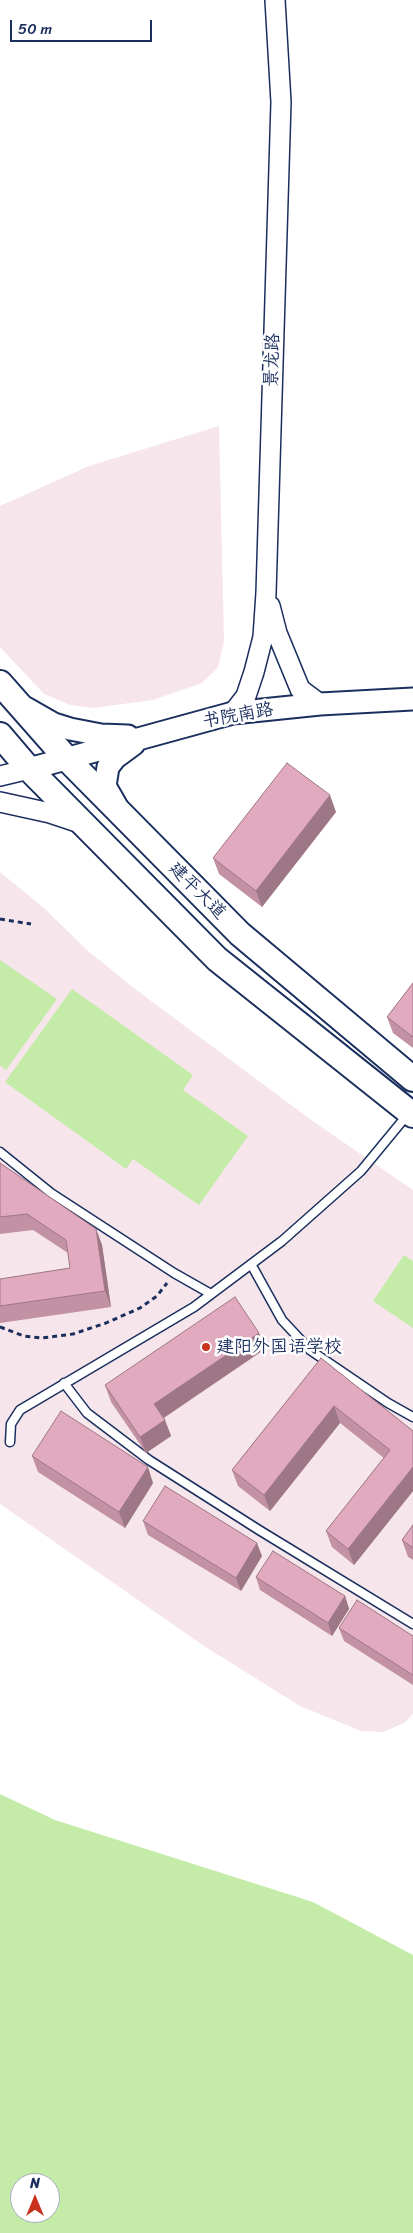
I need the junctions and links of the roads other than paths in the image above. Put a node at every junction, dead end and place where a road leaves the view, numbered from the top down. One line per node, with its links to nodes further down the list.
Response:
1 (275, 0): 3 (street, 景龙路)
2 (287, 0): 3 (street)
3 (281, 102): 4 (street, 景龙路)
4 (266, 593): 8 (street); 9 (street, 景龙路)
5 (0, 682): 7 (main road, 建平大道)
6 (413, 699): 8 (main road, 书院南路)
7 (19, 704): 11 (main road); 12 (main road, 建平大道)
8 (320, 704): 9 (main road, 书院南路)
9 (233, 713): 11 (main road, 书院南路)
10 (0, 735): 13 (main road, 建平大道)
11 (148, 737): 12 (main road, 书院南路); 16 (main road)
12 (67, 759): 13 (main road, 书院南路); 16 (main road, 建平大道)
13 (29, 769): 14 (street); 17 (main road, 建平大道)
14 (0, 776)
15 (0, 802): 17 (street)
16 (123, 816): 18 (main road, 建平大道)
17 (84, 824): 19 (main road, 建平大道)
18 (413, 1079)
19 (411, 1113): 21 (lane)
20 (0, 1152): 22 (lane)
21 (251, 1264): 22 (lane); 24 (lane)
22 (211, 1294): 23 (lane)
23 (64, 1383): 25 (lane); 26 (lane)
24 (413, 1417)
25 (10, 1442)
26 (413, 1624)

